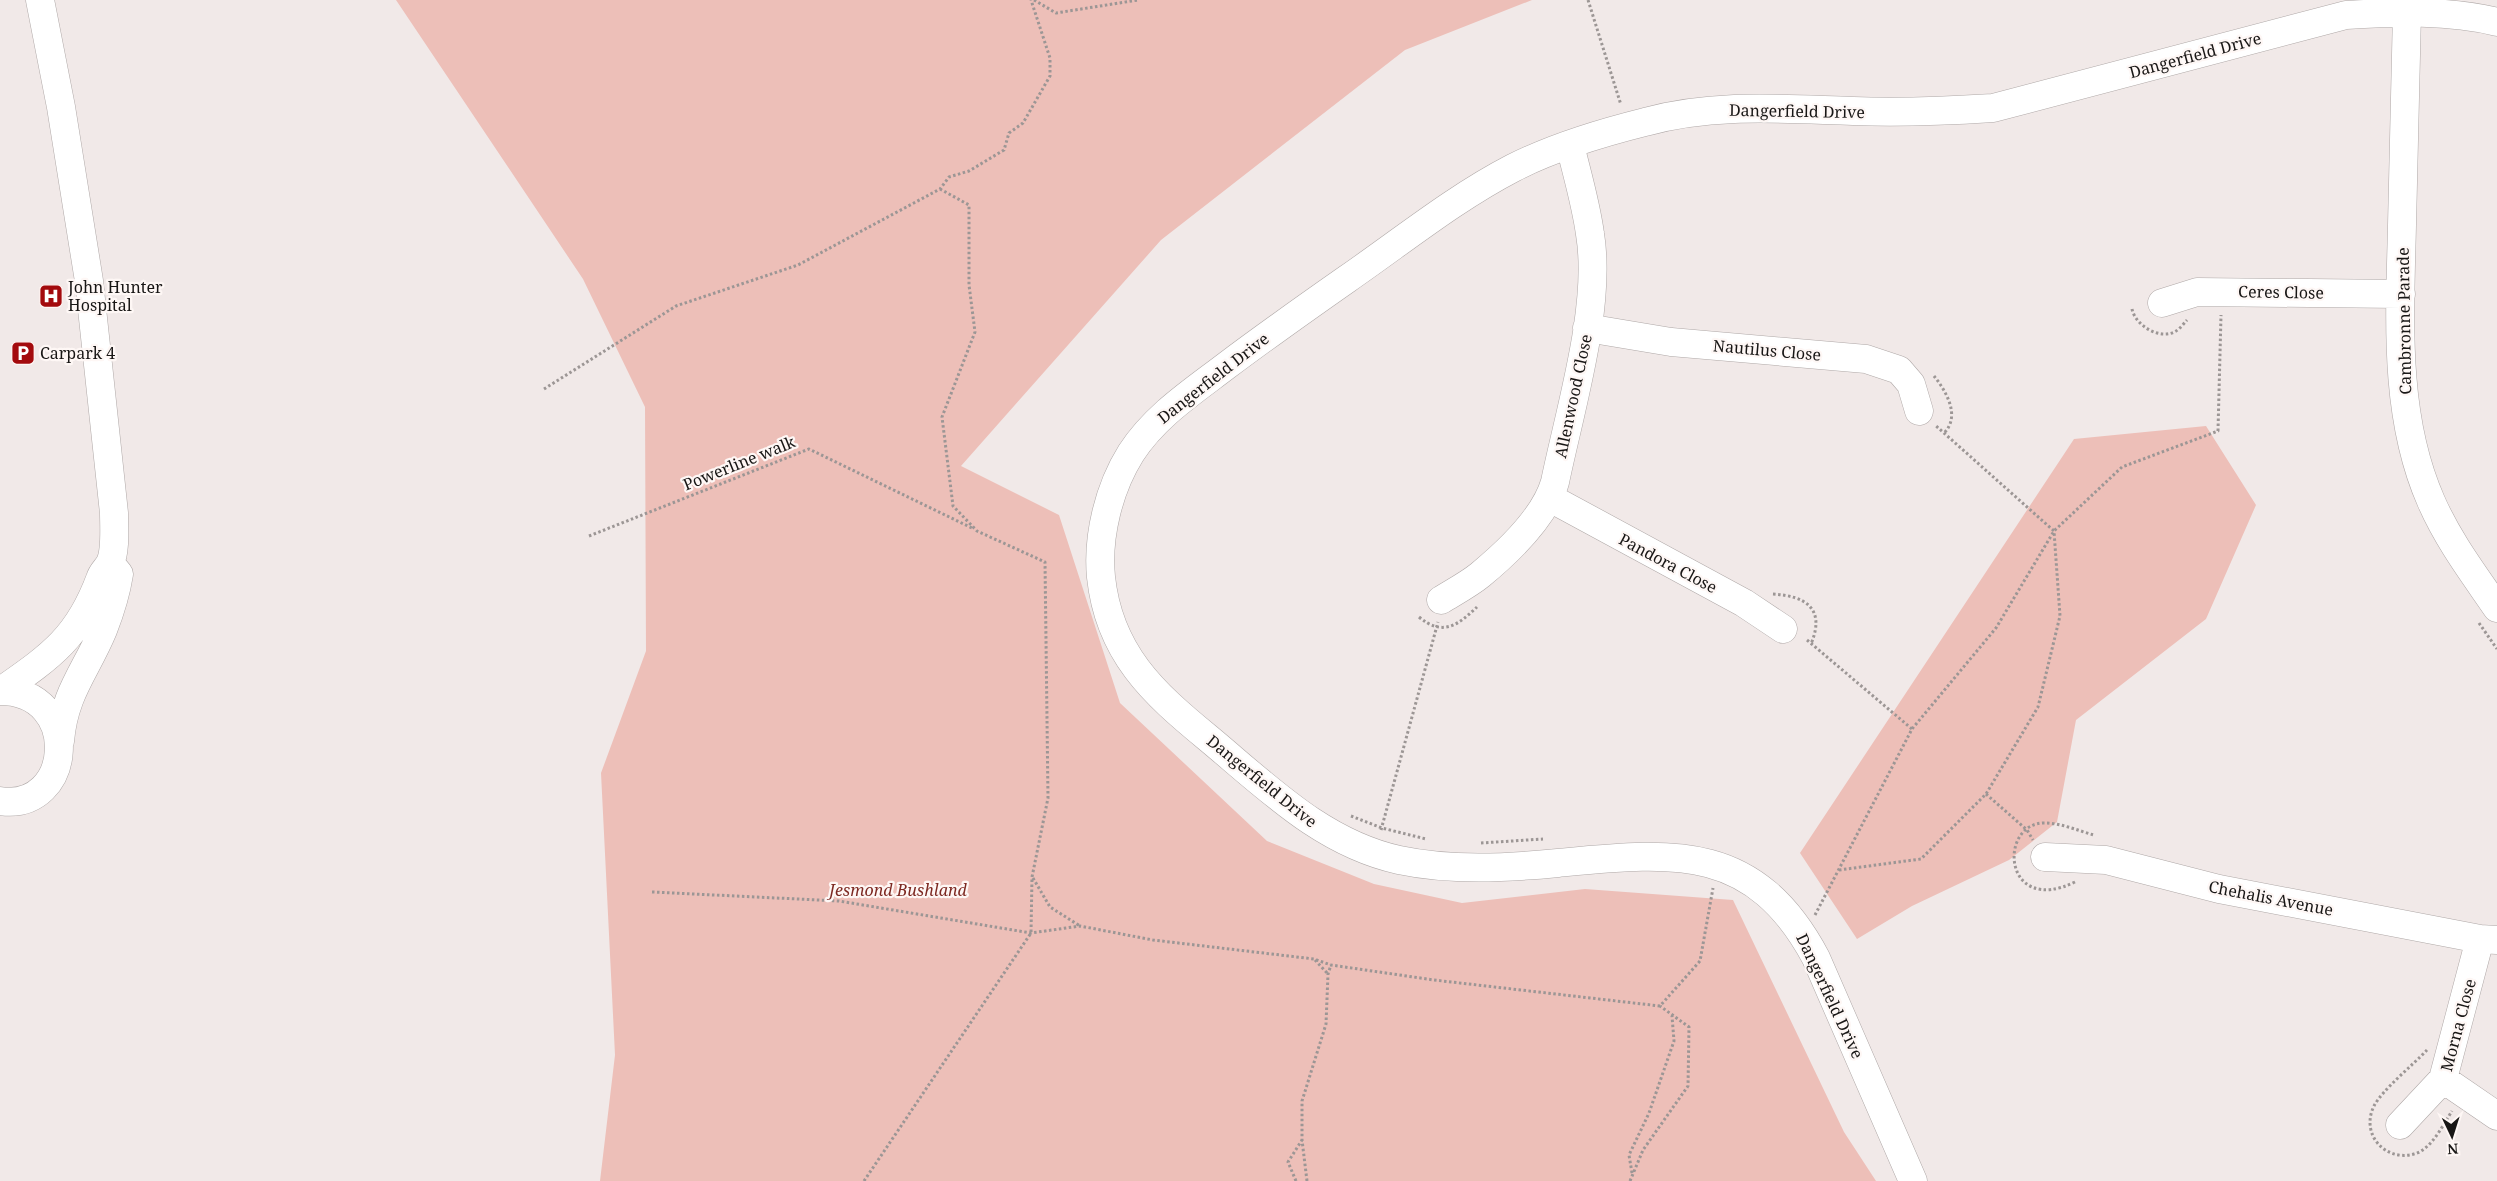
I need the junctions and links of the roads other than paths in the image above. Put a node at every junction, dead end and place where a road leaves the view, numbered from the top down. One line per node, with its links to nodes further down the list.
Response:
1 (40, 0): 10 (street)
2 (2407, 12): 3 (street, Dangerfield Drive); 4 (street, Dangerfield Drive); 5 (street, Cambronne Parade)
3 (2497, 22)
4 (1570, 145): 7 (street, Allenwood Close); 22 (street, Dangerfield Drive)
5 (2401, 294): 6 (street, Ceres Close); 12 (street, Cambronne Parade)
6 (2162, 303)
7 (1587, 328): 8 (street, Nautilus Close); 9 (street, Allenwood Close)
8 (1919, 411)
9 (1550, 498): 11 (street, Allenwood Close); 13 (street, Pandora Close)
10 (110, 563): 14 (street); 15 (street)
11 (1441, 600)
12 (2497, 608)
13 (1795, 635)
14 (1, 691): 15 (street)
15 (60, 741): 16 (street)
16 (0, 801)
17 (2045, 857): 18 (street, Chehalis Avenue)
18 (2489, 940): 19 (street, Morna Close)
19 (2443, 1078): 20 (street); 21 (street, Morna Close)
20 (2497, 1116)
21 (2400, 1125)
22 (1913, 1181)

